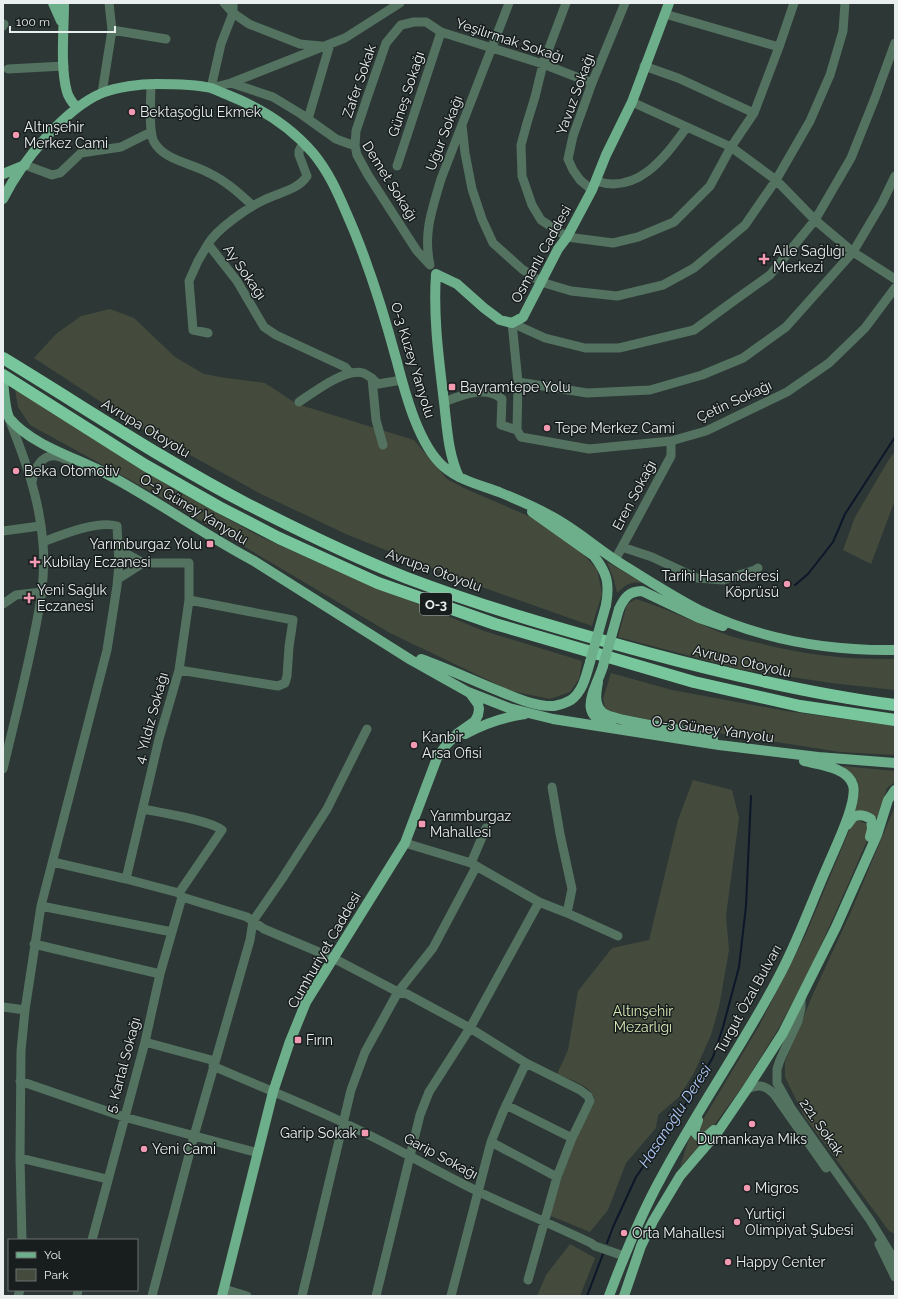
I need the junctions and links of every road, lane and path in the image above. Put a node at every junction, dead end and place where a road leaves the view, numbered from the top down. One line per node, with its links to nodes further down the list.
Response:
1 (53, 3): 15 (main road)
2 (64, 3): 15 (main road)
3 (109, 3): 16 (street)
4 (224, 3): 13 (street)
5 (234, 3): 13 (street)
6 (400, 3): 20 (street)
7 (509, 3): 21 (street, Uğur Sokağı)
8 (566, 3): 23 (street)
9 (625, 3): 28 (street, Yavuz Sokağı)
10 (669, 3): 14 (main road, Osmanlı Caddesi)
11 (794, 3): 22 (street)
12 (845, 3): 46 (street)
13 (233, 13): 20 (street); 30 (street)
14 (665, 14): 22 (street); 25 (main road, Osmanlı Caddesi)
15 (62, 26): 24 (main road)
16 (112, 30): 18 (street); 31 (street)
17 (441, 32): 21 (street, Yeşilırmak Sokağı); 40 (street, Zafer Sokak); 43 (street, Güneş Sokağı)
18 (166, 39)
19 (895, 43): 50 (street)
20 (327, 45): 27 (street); 35 (street)
21 (492, 47): 23 (street, Yeşilırmak Sokağı); 36 (street, Uğur Sokağı)
22 (779, 47): 34 (street)
23 (543, 64): 28 (street, Yeşilırmak Sokağı); 51 (street)
24 (64, 66): 26 (street); 33 (main road)
25 (644, 66): 32 (main road, Osmanlı Caddesi); 34 (street)
26 (8, 69)
27 (230, 83): 30 (street); 35 (street, Demet Sokağı)
28 (592, 83): 47 (street, Yavuz Sokağı)
29 (151, 84): 30 (main road, O-3 Kuzey Yanyolu); 31 (main road, O-3 Kuzey Yanyolu); 38 (street)
30 (211, 88): 39 (main road, O-3 Kuzey Yanyolu)
31 (102, 93): 33 (main road, O-3 Kuzey Yanyolu)
32 (632, 102): 37 (street); 47 (main road, Osmanlı Caddesi)
33 (77, 108): 42 (main road, O-3 Kuzey Yanyolu)
34 (754, 113): 41 (street)
35 (308, 119): 40 (street, Demet Sokağı)
36 (462, 125): 54 (street, Uğur Sokağı); 57 (street)
37 (687, 127): 41 (street); 47 (street)
38 (151, 132): 42 (street); 49 (street)
39 (303, 143): 49 (street, Ay Sokağı); 66 (main road, O-3 Kuzey Yanyolu)
40 (355, 146): 54 (street, Demet Sokağı)
41 (731, 147): 46 (street); 51 (street)
42 (25, 165): 44 (main road); 48 (main road, O-3 Kuzey Yanyolu)
43 (397, 166)
44 (3, 174)
45 (895, 176): 53 (street)
46 (776, 180): 50 (street); 57 (street)
47 (594, 185): 51 (main road, Osmanlı Caddesi)
48 (3, 199)
49 (253, 206): 52 (street, Ay Sokağı)
50 (816, 220): 53 (street); 59 (street)
51 (566, 237): 57 (main road, Osmanlı Caddesi)
52 (208, 244): 60 (street); 62 (street, Ay Sokağı)
53 (853, 252): 56 (street); 67 (street)
54 (430, 265): 55 (street, Uğur Sokağı)
55 (436, 274): 59 (main road, Osmanlı Caddesi); 69 (main road)
56 (895, 279)
57 (541, 282): 59 (main road, Osmanlı Caddesi)
58 (895, 288): 73 (street, Çetin Sokağı)
59 (512, 323): 67 (street)
60 (208, 333)
61 (3, 358): 98 (highway, Avrupa Otoyolu / O-3)
62 (350, 373): 64 (street); 68 (street)
63 (3, 375): 100 (highway, O-3)
64 (372, 378): 66 (street); 74 (street)
65 (3, 380): 70 (main road)
66 (402, 380): 75 (main road, O-3 Kuzey Yanyolu)
67 (518, 382): 71 (street)
68 (299, 402)
69 (444, 402): 71 (street, Çetin Sokağı); 72 (main road)
70 (9, 417): 76 (main road, O-3 Güney Yanyolu); 78 (street)
71 (519, 434): 73 (street, Çetin Sokağı)
72 (448, 438): 75 (main road); 77 (main road)
73 (671, 441): 83 (street, Eren Sokağı)
74 (383, 445)
75 (437, 459): 77 (main road, O-3 Kuzey Yanyolu)
76 (105, 474): 78 (street); 93 (main road, O-3 Güney Yanyolu)
77 (459, 477): 79 (main road, O-3 Kuzey Yanyolu)
78 (32, 482): 80 (street)
79 (472, 483): 85 (main road, O-3 Kuzey Yanyolu); 93 (main road, bridge)
80 (40, 526): 81 (street); 82 (street)
81 (3, 532)
82 (43, 542): 84 (street); 89 (street)
83 (622, 547): 85 (street, Eren Sokağı); 87 (street)
84 (118, 549): 86 (street); 88 (street)
85 (615, 560): 92 (main road, O-3 Kuzey Yanyolu)
86 (143, 563): 88 (street); 90 (street, 4. Yıldız Sokağı)
87 (758, 568)
88 (118, 579): 114 (street)
89 (42, 592): 91 (street); 102 (street)
90 (189, 600): 95 (street, 4. Yıldız Sokağı); 95 (street)
91 (3, 604)
92 (770, 637): 94 (main road, O-3 Kuzey Yanyolu); 96 (main road, bridge)
93 (394, 650): 97 (main road)
94 (895, 650)
95 (179, 670): 110 (street, 4. Yıldız Sokağı)
96 (598, 682): 104 (main road); 105 (main road)
97 (468, 692): 99 (main road); 103 (main road, Cumhuriyet Caddesi)
98 (895, 705)
99 (528, 714): 103 (main road, Cumhuriyet Caddesi); 104 (main road, O-3 Güney Yanyolu)
100 (895, 720)
101 (367, 729): 122 (street)
102 (6, 745): 107 (street)
103 (446, 745): 112 (main road, Cumhuriyet Caddesi)
104 (718, 746): 105 (main road, O-3 Güney Yanyolu)
105 (752, 749): 106 (main road, O-3 Güney Yanyolu); 113 (main road, Turgut Özal Bulvarı)
106 (895, 762)
107 (3, 769)
108 (552, 787): 121 (street)
109 (895, 790): 117 (main road)
110 (143, 809): 116 (street, 4. Yıldız Sokağı); 118 (street, 5. Kartal Sokağı)
111 (486, 828): 115 (street)
112 (405, 843): 115 (street); 126 (main road, Cumhuriyet Caddesi)
113 (838, 843): 117 (main road); 136 (main road, Turgut Özal Bulvarı)
114 (54, 862): 116 (street); 120 (street)
115 (474, 865): 119 (street); 128 (street)
116 (126, 879): 118 (street)
117 (855, 882): 129 (main road)
118 (180, 895): 122 (street); 123 (street, 5. Kartal Sokağı)
119 (539, 902): 121 (street); 132 (street)
120 (41, 906): 123 (street); 125 (street)
121 (567, 913): 124 (street)
122 (253, 921): 126 (street); 135 (street)
123 (172, 932): 127 (street, 5. Kartal Sokağı)
124 (618, 936)
125 (34, 944): 127 (street); 131 (street)
126 (333, 958): 128 (street); 139 (main road, Cumhuriyet Caddesi)
127 (160, 974): 133 (street, 5. Kartal Sokağı)
128 (398, 992): 132 (street); 142 (street)
129 (801, 997): 138 (main road); 156 (street, 221. Sokak)
130 (3, 1007): 131 (street)
131 (25, 1010): 137 (street)
132 (470, 1028): 134 (street); 147 (street)
133 (145, 1042): 135 (street, Garip Sokağı); 141 (street, 5. Kartal Sokağı)
134 (526, 1063): 140 (street); 144 (street)
135 (214, 1064): 139 (street, Garip Sokağı); 143 (street)
136 (724, 1073): 138 (main road); 155 (main road, Turgut Özal Bulvarı)
137 (20, 1081): 141 (street); 148 (street)
138 (747, 1089): 157 (main road); 158 (street, 221. Sokak)
139 (273, 1092): 142 (street, Garip Sokağı); 146 (main road, Cumhuriyet Caddesi)
140 (506, 1105): 144 (street); 145 (street)
141 (124, 1117): 143 (street); 150 (street, 5. Kartal Sokağı)
142 (342, 1122): 147 (street, Garip Sokağı); 163 (street)
143 (194, 1136): 146 (street); 161 (street)
144 (572, 1138): 149 (street)
145 (491, 1142): 149 (street); 151 (street)
146 (258, 1153): 160 (main road, Cumhuriyet Caddesi)
147 (410, 1155): 151 (street, Garip Sokağı); 164 (street)
148 (20, 1158): 150 (street); 153 (street)
149 (557, 1177): 152 (street)
150 (107, 1179): 154 (street, 5. Kartal Sokağı)
151 (477, 1191): 152 (street, Garip Sokağı); 165 (street)
152 (545, 1221): 155 (street, Garip Sokağı); 159 (street)
153 (22, 1239)
154 (92, 1239)
155 (624, 1256): 157 (main road); 166 (main road, Turgut Özal Bulvarı)
156 (895, 1260)
157 (634, 1263): 167 (main road)
158 (895, 1277)
159 (528, 1280)
160 (223, 1293): 162 (street)
161 (152, 1296)
162 (247, 1296)
163 (302, 1296)
164 (376, 1296)
165 (451, 1296)
166 (609, 1296)
167 (624, 1296)

